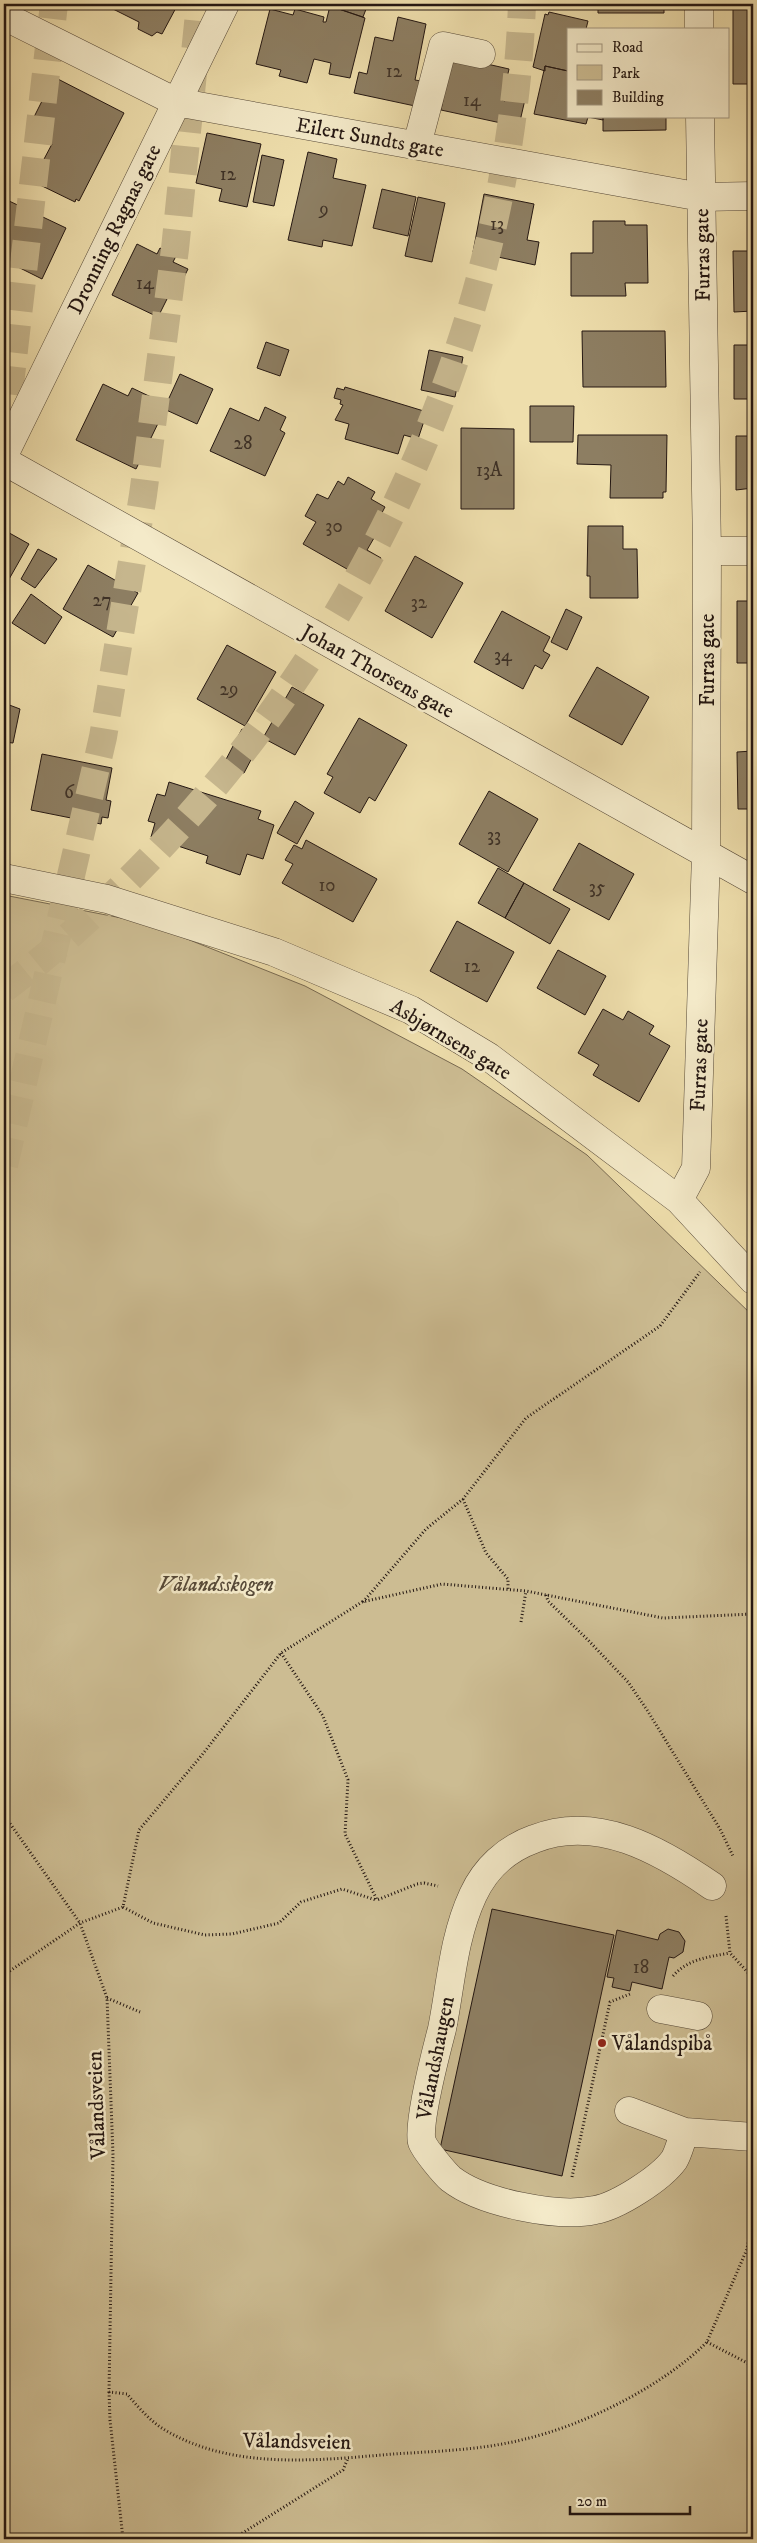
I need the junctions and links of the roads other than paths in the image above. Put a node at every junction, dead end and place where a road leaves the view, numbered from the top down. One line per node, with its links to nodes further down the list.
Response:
1 (225, 4): 6 (street, Dronning Ragnas gate)
2 (699, 4): 4 (street)
3 (4, 16): 6 (street, Eilert Sundts gate)
4 (699, 28)
5 (481, 54): 8 (street)
6 (176, 102): 8 (street, Eilert Sundts gate); 11 (street, Dronning Ragnas gate)
7 (700, 118): 10 (street, Furras gate)
8 (417, 145): 10 (street, Eilert Sundts gate)
9 (753, 196): 10 (street, Eilert Sundts gate)
10 (701, 197): 14 (street, Furras gate)
11 (4, 455)
12 (4, 461): 15 (street, Johan Thorsens gate)
13 (753, 550): 14 (street)
14 (707, 551): 15 (street, Furras gate)
15 (706, 854): 17 (street, Johan Thorsens gate); 18 (street, Furras gate)
16 (4, 878): 18 (street, Asbjørnsens gate)
17 (753, 880)
18 (679, 1200): 19 (street, Asbjørnsens gate)
19 (753, 1280)
20 (712, 1886): 24 (street, Vålandshaugen)
21 (661, 2009): 22 (street)
22 (698, 2016)
23 (629, 2111): 24 (street)
24 (685, 2132): 25 (street)
25 (753, 2137)

